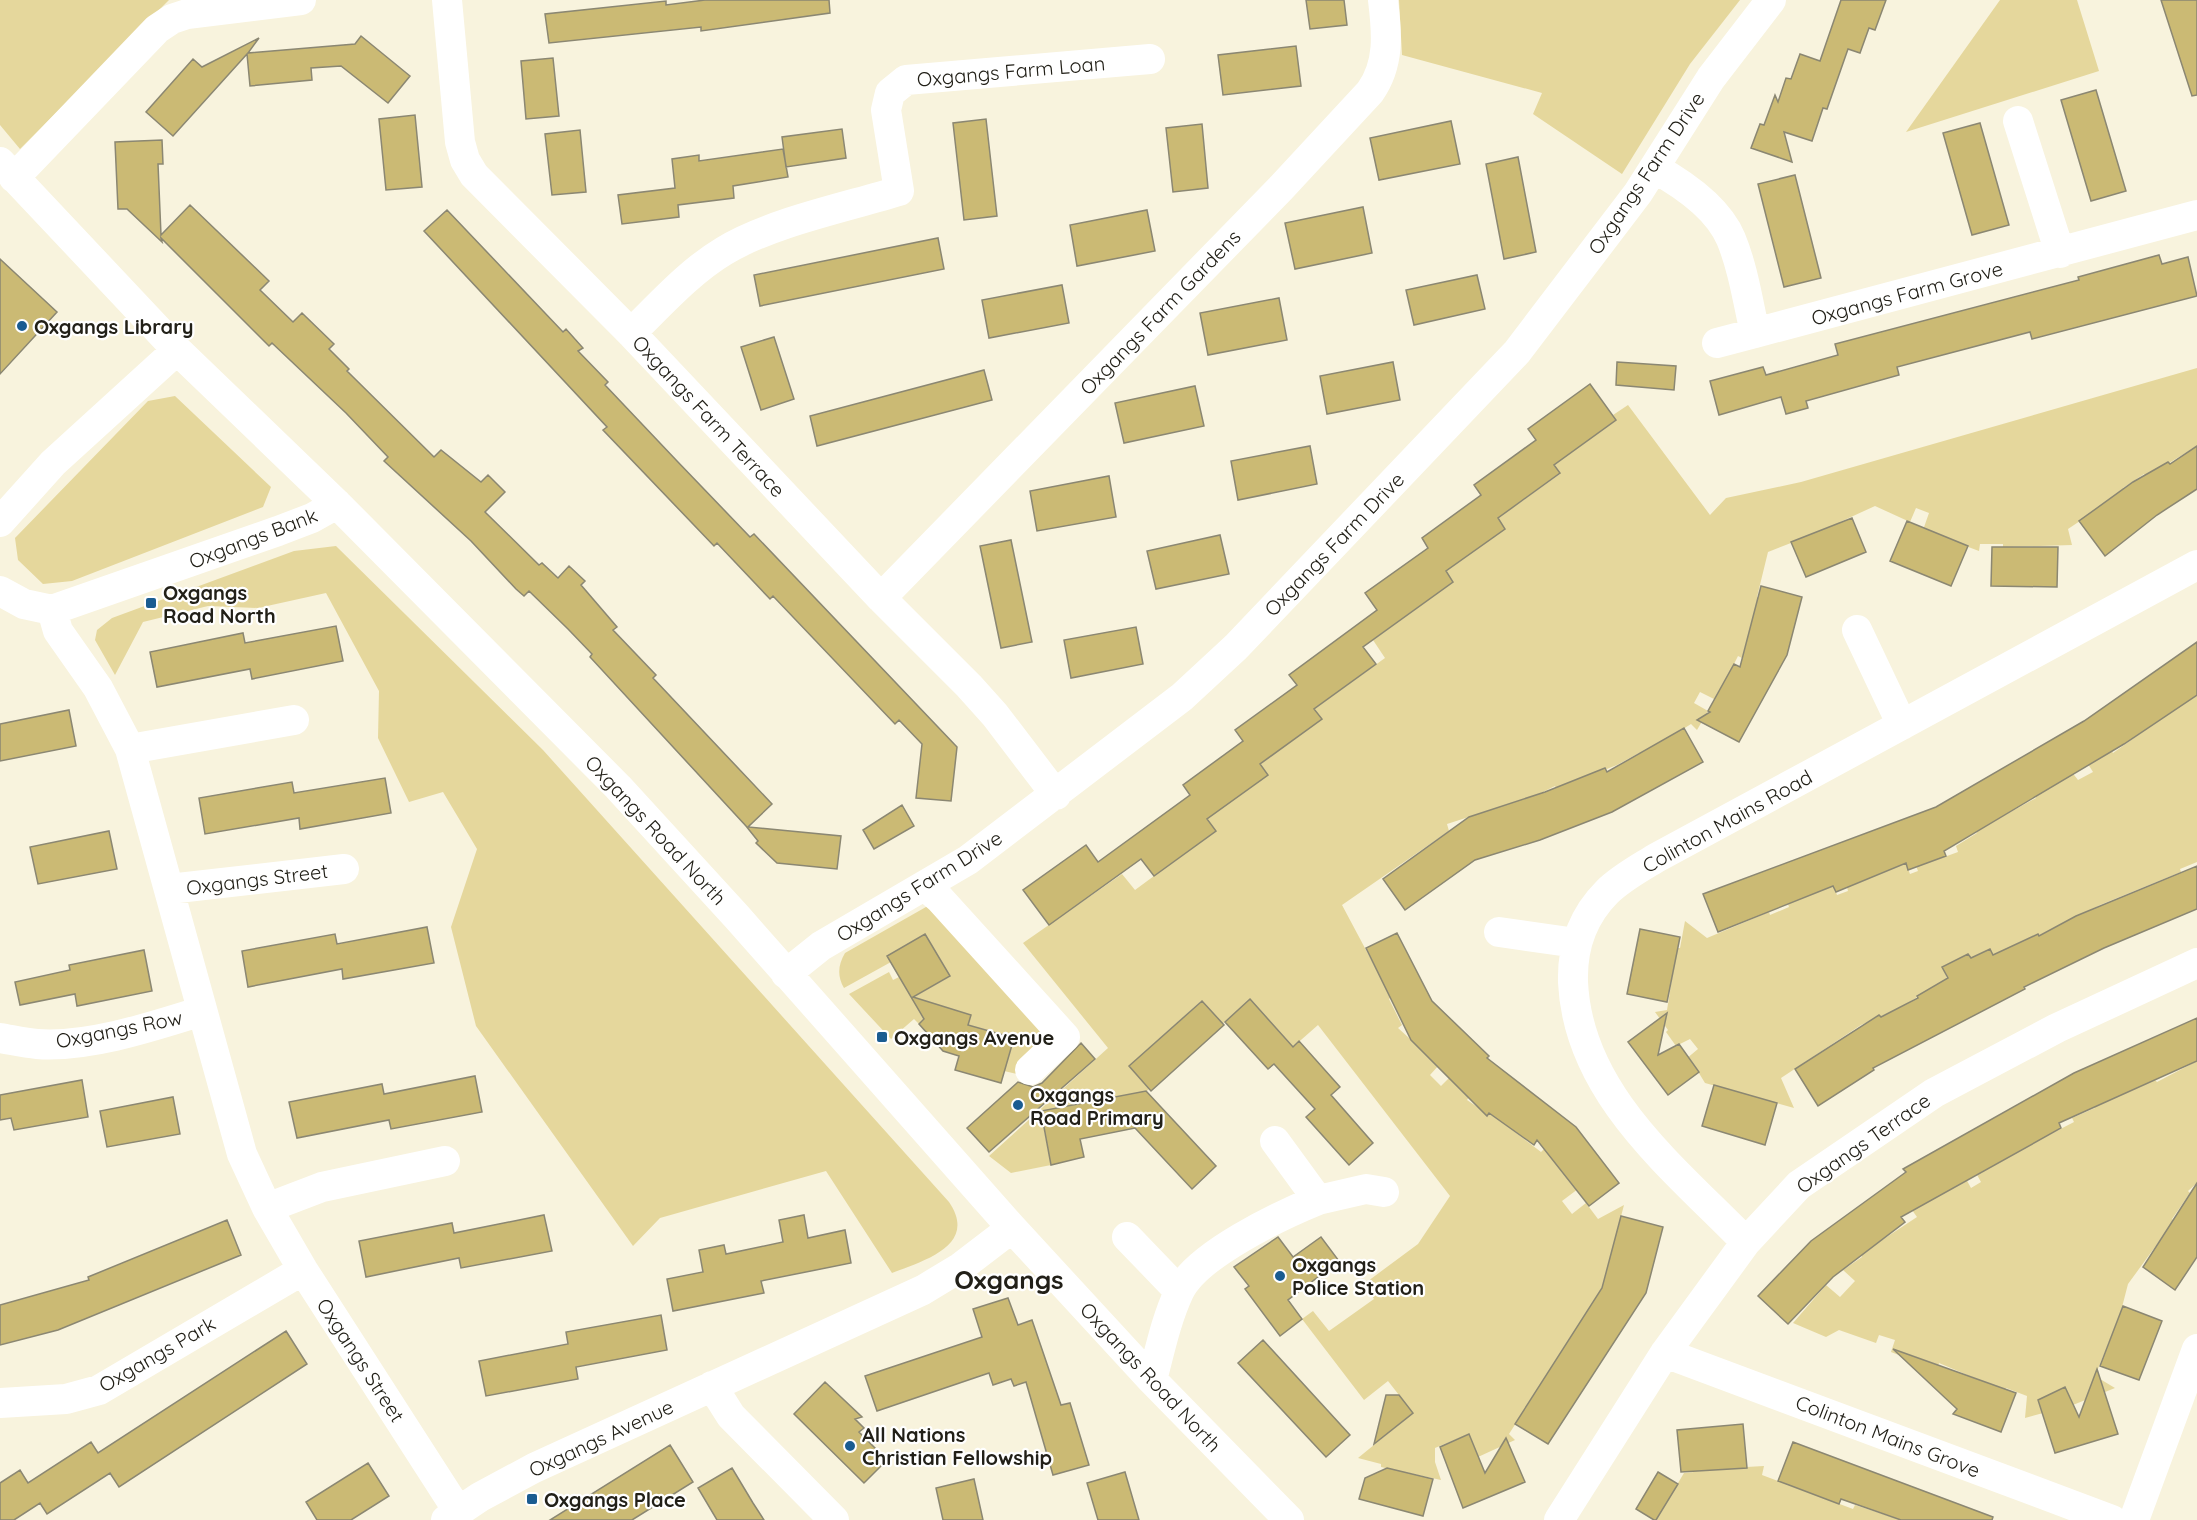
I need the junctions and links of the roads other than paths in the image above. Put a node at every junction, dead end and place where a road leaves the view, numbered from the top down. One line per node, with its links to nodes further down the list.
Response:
1 (301, 0): 8 (street)
2 (447, 0): 11 (street, Oxgangs Farm Terrace)
3 (1383, 0): 19 (street, Oxgangs Farm Gardens)
4 (1771, 0): 7 (street, Oxgangs Farm Drive)
5 (1150, 59): 11 (street, Oxgangs Farm Loan)
6 (2018, 120): 10 (street)
7 (1654, 168): 12 (street); 25 (street, Oxgangs Farm Drive)
8 (7, 170): 14 (street, Oxgangs Road North)
9 (2197, 215): 10 (street, Oxgangs Farm Grove)
10 (2060, 253): 12 (street, Oxgangs Farm Grove)
11 (631, 333): 19 (street, Oxgangs Farm Terrace)
12 (1755, 333): 13 (street, Oxgangs Farm Grove)
13 (1717, 343)
14 (177, 351): 15 (street, Oxgangs Road North); 16 (street)
15 (337, 504): 20 (street, Oxgangs Bank); 32 (street, Oxgangs Road North)
16 (0, 522)
17 (2197, 565): 23 (street, Colinton Mains Road)
18 (0, 591): 20 (street)
19 (881, 598): 25 (street, Oxgangs Farm Terrace)
20 (52, 610): 24 (street, Oxgangs Street)
21 (1857, 630): 23 (street)
22 (294, 720): 24 (street)
23 (1902, 725): 30 (street, Colinton Mains Road)
24 (130, 749): 28 (street, Oxgangs Street)
25 (1056, 795): 27 (street, Oxgangs Farm Drive)
26 (344, 869): 28 (street, Oxgangs Street)
27 (925, 886): 32 (street, Oxgangs Farm Drive); 35 (street)
28 (169, 889): 33 (street, Oxgangs Street)
29 (1499, 932): 30 (street)
30 (1576, 943): 43 (street, Colinton Mains Road)
31 (2197, 963): 43 (street, Oxgangs Terrace)
32 (786, 974): 41 (street, Oxgangs Road North)
33 (202, 1011): 34 (street, Oxgangs Row); 40 (street, Oxgangs Street)
34 (0, 1038)
35 (1030, 1070)
36 (1275, 1141): 39 (street)
37 (445, 1161): 40 (street)
38 (1384, 1192): 39 (street)
39 (1318, 1200): 45 (street)
40 (267, 1208): 44 (street, Oxgangs Street)
41 (1012, 1228): 48 (street, Oxgangs Road North); 49 (street, Oxgangs Avenue)
42 (1126, 1237): 45 (street)
43 (1746, 1242): 47 (street, Oxgangs Terrace)
44 (303, 1270): 50 (street, Oxgangs Park); 51 (street, Oxgangs Street)
45 (1179, 1291): 48 (street)
46 (2197, 1349): 56 (street)
47 (1665, 1353): 54 (street, Oxgangs Terrace); 55 (street, Colinton Mains Grove)
48 (1152, 1380): 53 (street, Oxgangs Road North)
49 (712, 1386): 51 (street, Oxgangs Avenue); 52 (street)
50 (0, 1403)
51 (452, 1515)
52 (834, 1520)
53 (1289, 1520)
54 (1559, 1520)
55 (2112, 1520)
56 (2134, 1520)

